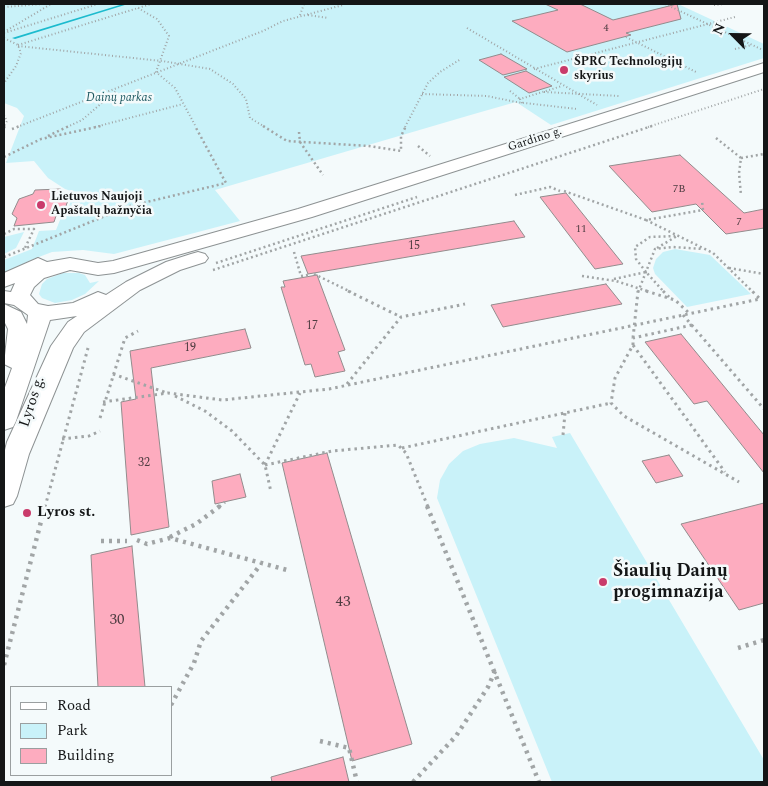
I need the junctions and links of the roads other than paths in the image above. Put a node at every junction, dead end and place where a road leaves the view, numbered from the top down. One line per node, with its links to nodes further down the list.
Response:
1 (764, 59): 2 (main road, Gardino g.)
2 (305, 213): 3 (main road, Gardino g.); 4 (main road, Gardino g.)
3 (268, 229): 6 (main road, Gardino g.); 12 (main road)
4 (108, 262): 5 (main road, Gardino g.); 6 (main road); 7 (main road, Gardino g.)
5 (4, 281)
6 (111, 287): 8 (main road, Gardino g.)
7 (17, 305): 8 (main road, Gardino g.); 9 (main road, Gardino g.); 10 (main road)
8 (67, 311): 12 (main road, Lyros g.)
9 (31, 348): 11 (main road, Lyros g.)
10 (4, 392)
11 (4, 421)
12 (16, 455): 13 (main road, Lyros g.)
13 (4, 496)

